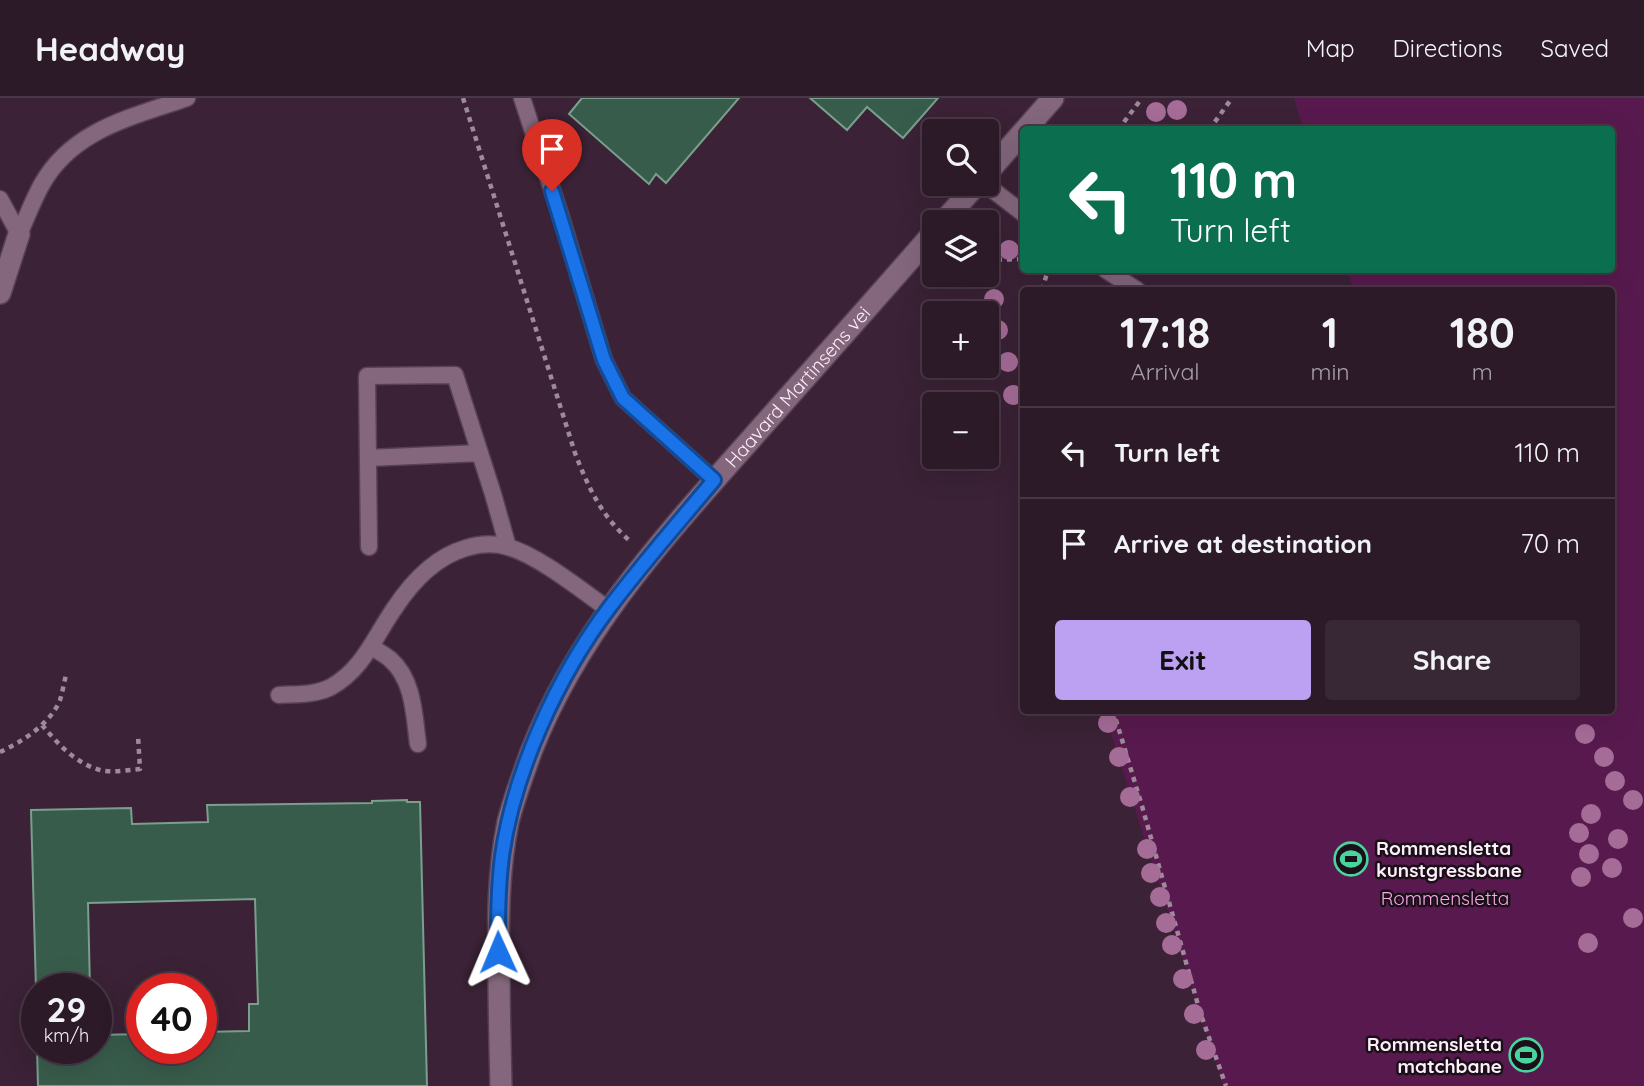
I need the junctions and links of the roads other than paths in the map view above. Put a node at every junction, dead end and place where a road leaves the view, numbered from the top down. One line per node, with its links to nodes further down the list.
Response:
1 (187, 98): 12 (lane)
2 (522, 98): 19 (lane)
3 (1053, 98): 4 (street)
4 (1028, 126)
5 (1020, 136): 6 (street)
6 (999, 159)
7 (999, 195): 11 (lane)
8 (967, 196): 10 (street)
9 (0, 199): 12 (lane)
10 (954, 210)
11 (1020, 211)
12 (19, 234): 16 (street)
13 (922, 246): 19 (street, Haavard Martinsens vei)
14 (1111, 273): 15 (lane)
15 (1132, 287)
16 (0, 293)
17 (480, 453): 18 (lane); 18 (lane); 21 (lane)
18 (368, 458): 20 (lane)
19 (714, 480): 22 (street, Haavard Martinsens vei)
20 (369, 547)
21 (508, 547): 22 (lane); 23 (lane)
22 (608, 609): 26 (street, Haavard Martinsens vei)
23 (371, 646): 24 (lane); 25 (lane)
24 (279, 695)
25 (418, 744)
26 (501, 1086)

